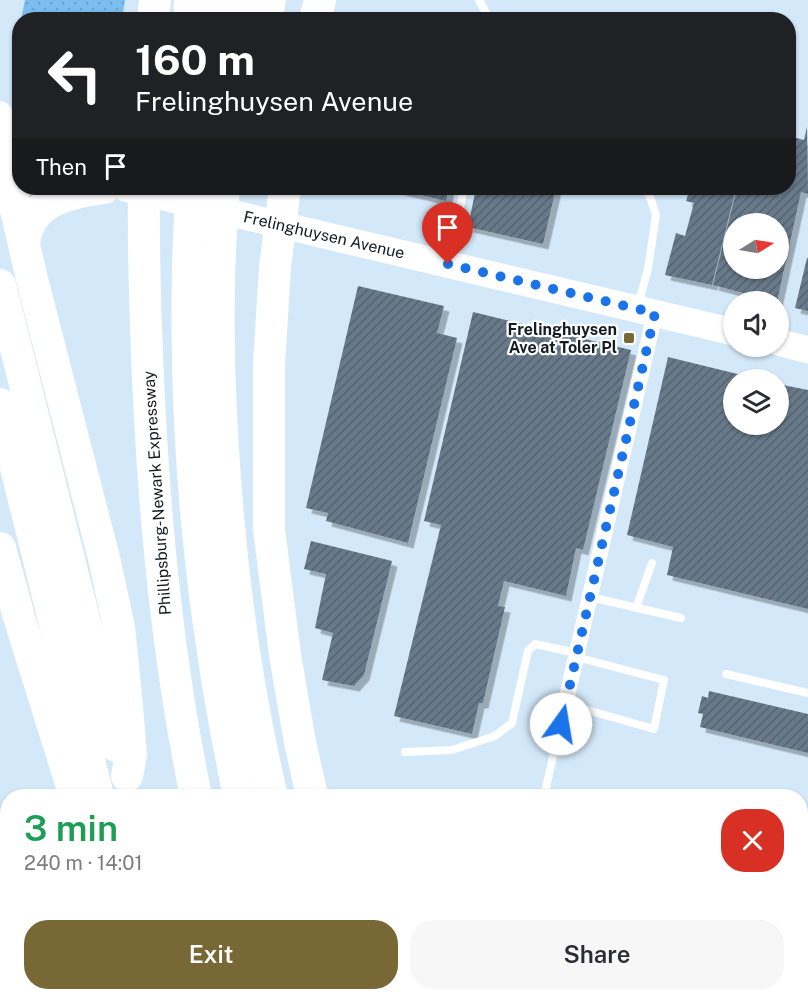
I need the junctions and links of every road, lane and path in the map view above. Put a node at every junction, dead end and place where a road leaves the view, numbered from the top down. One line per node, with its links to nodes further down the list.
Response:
1 (0, 112): 2 (street)
2 (9, 160): 3 (highway)
3 (12, 193)
4 (12, 195): 15 (highway)
5 (69, 195): 15 (highway)
6 (144, 195): 39 (highway, Phillipsburg-Newark Expressway)
7 (154, 195): 16 (main road, Frelinghuysen Avenue)
8 (191, 195): 40 (highway)
9 (224, 195): 23 (highway)
10 (239, 195): 23 (highway)
11 (262, 195): 24 (highway)
12 (284, 195): 24 (highway)
13 (463, 195): 16 (lane)
14 (649, 195): 18 (lane)
15 (24, 244): 36 (highway)
16 (448, 264): 18 (main road, Frelinghuysen Avenue)
17 (0, 285): 36 (highway)
18 (646, 311): 19 (main road, Frelinghuysen Avenue); 27 (street)
19 (723, 329)
20 (789, 345): 21 (main road)
21 (808, 350)
22 (0, 404): 38 (highway)
23 (223, 458): 41 (highway)
24 (269, 529): 42 (highway)
25 (0, 548): 37 (highway)
26 (652, 563): 28 (lane)
27 (590, 597): 28 (lane); 30 (street)
28 (636, 608): 29 (lane)
29 (681, 618)
30 (577, 655): 33 (lane); 34 (street); 35 (lane)
31 (726, 674): 32 (lane)
32 (808, 693)
33 (587, 710)
34 (556, 744): 43 (lane)
35 (405, 752)
36 (129, 786)
37 (73, 789)
38 (96, 789)
39 (195, 789)
40 (238, 789)
41 (270, 789)
42 (310, 789)
43 (546, 789)

